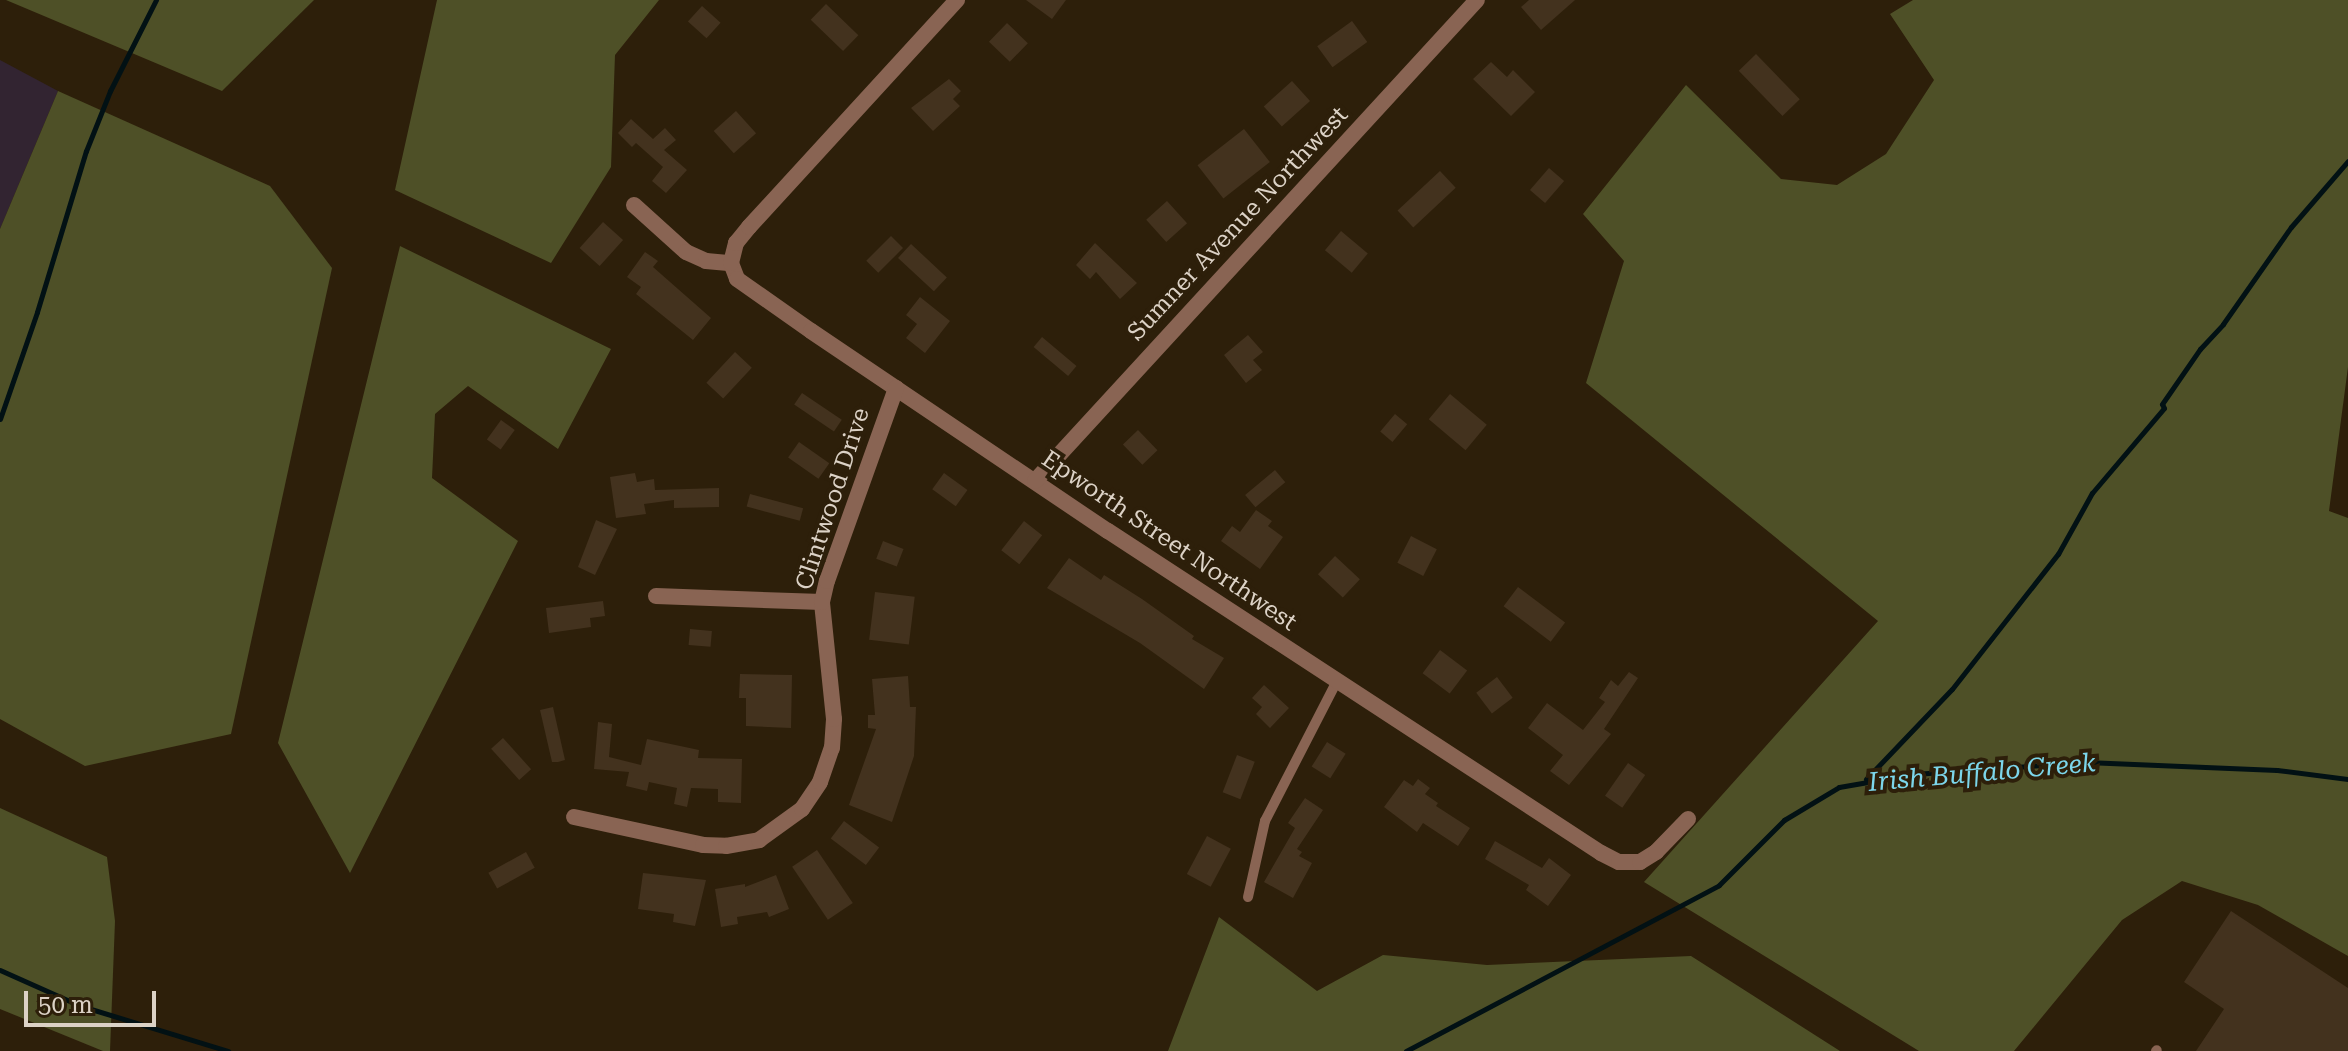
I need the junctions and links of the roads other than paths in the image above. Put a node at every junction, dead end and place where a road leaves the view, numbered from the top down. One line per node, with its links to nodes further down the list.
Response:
1 (957, 0): 4 (street)
2 (1477, 0): 6 (street, Sumner Avenue Northwest)
3 (634, 205): 4 (street)
4 (731, 263): 5 (street, Epworth Street Northwest)
5 (896, 388): 6 (street, Epworth Street Northwest); 8 (street, Clintwood Drive)
6 (1035, 481): 9 (street, Epworth Street Northwest)
7 (656, 596): 8 (street)
8 (822, 602): 10 (street, Clintwood Drive)
9 (1337, 681): 11 (street, Epworth Street Northwest); 12 (lane)
10 (574, 817)
11 (1688, 819)
12 (1248, 897)

